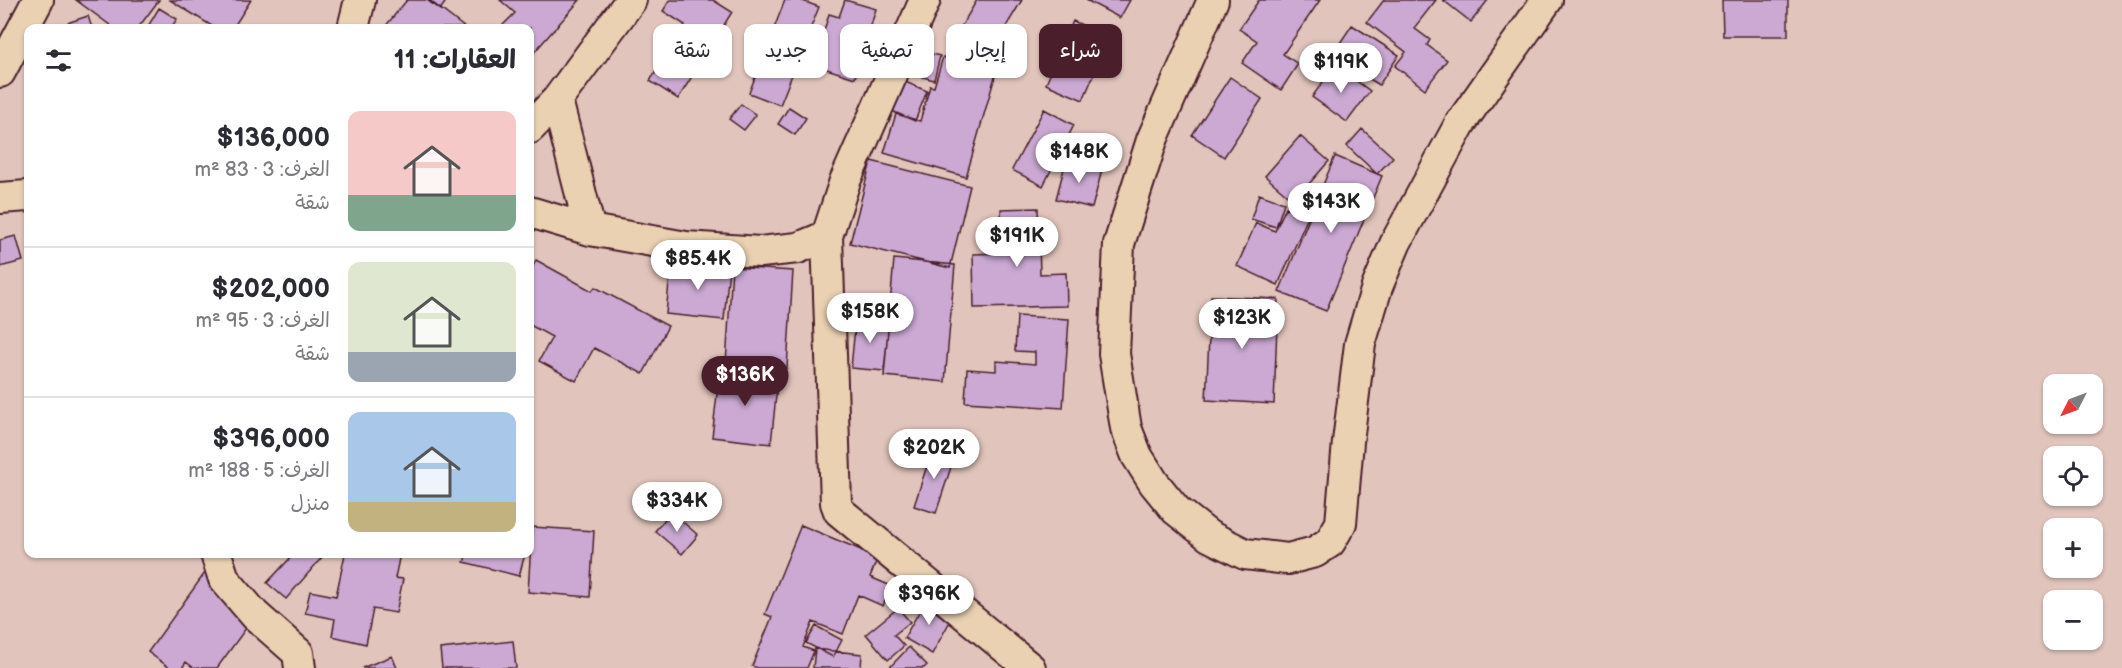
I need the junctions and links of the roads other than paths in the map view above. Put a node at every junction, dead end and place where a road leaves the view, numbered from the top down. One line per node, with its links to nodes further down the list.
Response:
1 (38, 0): 7 (street)
2 (360, 0): 8 (street)
3 (631, 0): 11 (street)
4 (925, 0): 17 (street)
5 (1213, 0): 6 (street)
6 (1546, 0)
7 (25, 24)
8 (354, 24)
9 (24, 27): 10 (street)
10 (0, 72)
11 (557, 100): 12 (street); 16 (street)
12 (534, 124)
13 (24, 196): 14 (street)
14 (0, 198)
15 (534, 213): 16 (street)
16 (590, 230): 17 (street)
17 (827, 236): 20 (street)
18 (217, 558): 19 (street)
19 (300, 668)
20 (1030, 668)

